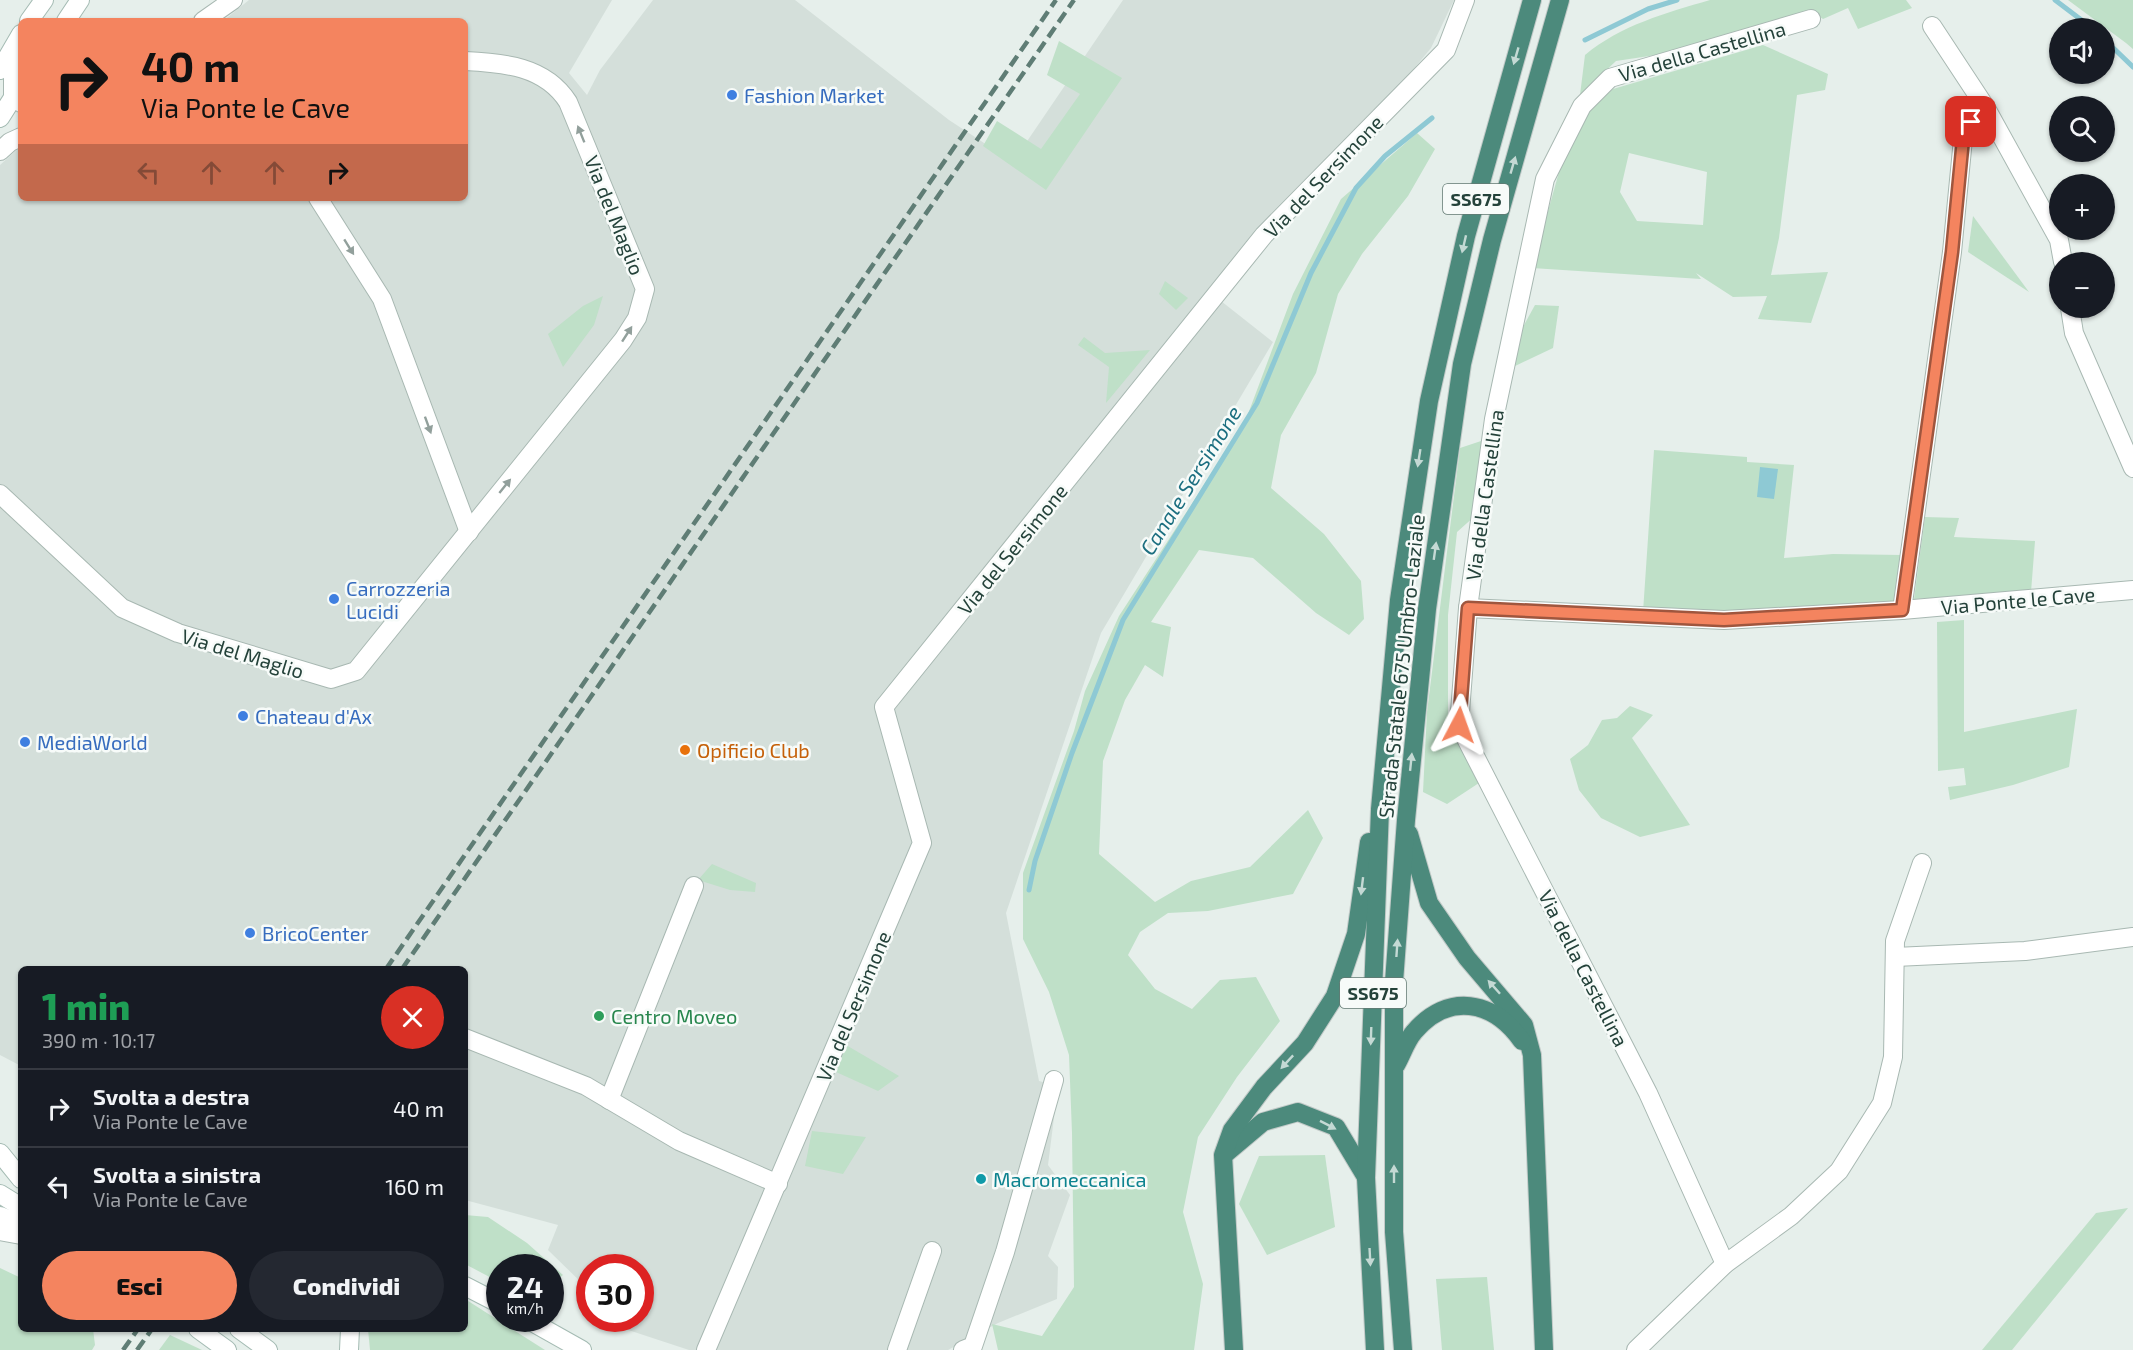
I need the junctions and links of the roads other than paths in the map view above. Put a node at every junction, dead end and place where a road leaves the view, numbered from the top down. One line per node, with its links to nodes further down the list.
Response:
1 (44, 0): 7 (street)
2 (80, 0): 8 (street)
3 (233, 0): 9 (street)
4 (1465, 0): 47 (street, Via del Sersimone)
5 (1532, 0): 30 (highway, Strada Statale 675 Umbro-Laziale / SS675, one-way to 30)
6 (1560, 0): 31 (highway, Strada Statale 675 Umbro-Laziale / SS675, one-way to 6)
7 (31, 18)
8 (68, 18)
9 (207, 18)
10 (1811, 19): 28 (street, Via della Castellina)
11 (1932, 26): 17 (street)
12 (18, 39): 15 (street)
13 (18, 58): 16 (street)
14 (468, 61): 26 (street, Via del Maglio, one-way to 14)
15 (0, 70)
16 (18, 95): 18 (street)
17 (1986, 108): 22 (street); 29 (street)
18 (0, 118)
19 (18, 138): 20 (street)
20 (0, 151)
21 (320, 201): 26 (street, one-way to 26)
22 (2061, 252)
23 (2072, 318): 24 (street)
24 (2133, 468)
25 (0, 494): 26 (street, Via del Maglio)
26 (468, 532)
27 (2133, 590): 29 (street, Via Ponte le Cave)
28 (1468, 608): 29 (street, Via Ponte le Cave); 51 (street, Via della Castellina)
29 (1902, 610)
30 (1380, 809): 42 (highway, one-way to 42); 46 (highway, Strada Statale 675 Umbro-Laziale / SS675, one-way to 46)
31 (1406, 820): 37 (highway, one-way to 31); 38 (highway, Strada Statale 675 Umbro-Laziale / SS675, one-way to 31)
32 (1922, 863): 35 (street)
33 (694, 886): 40 (street)
34 (2133, 938): 35 (street)
35 (1895, 957): 51 (street)
36 (468, 1039): 40 (street)
37 (1532, 1055): 38 (highway); 70 (highway)
38 (1394, 1069): 69 (highway, Strada Statale 675 Umbro-Laziale / SS675, one-way to 38)
39 (1054, 1080): 66 (street)
40 (609, 1100): 47 (street)
41 (0, 1153): 44 (street)
42 (1223, 1155): 46 (highway, one-way to 46); 67 (highway)
43 (0, 1168): 45 (street)
44 (18, 1176)
45 (18, 1178)
46 (1366, 1178): 68 (highway, Strada Statale 675 Umbro-Laziale / SS675, one-way to 68)
47 (778, 1184): 64 (street, Via del Sersimone)
48 (9, 1213): 49 (street)
49 (18, 1230)
50 (932, 1251): 65 (street)
51 (1725, 1264): 71 (street)
52 (468, 1288): 53 (street)
53 (486, 1297)
54 (200, 1332): 59 (street)
55 (202, 1332): 60 (street)
56 (243, 1332): 61 (street)
57 (350, 1332): 62 (street)
58 (550, 1332): 63 (street)
59 (213, 1350)
60 (227, 1350)
61 (268, 1350)
62 (349, 1350)
63 (582, 1350)
64 (706, 1350)
65 (897, 1350)
66 (963, 1350)
67 (1234, 1350)
68 (1375, 1350)
69 (1403, 1350)
70 (1544, 1350)
71 (1636, 1350)

